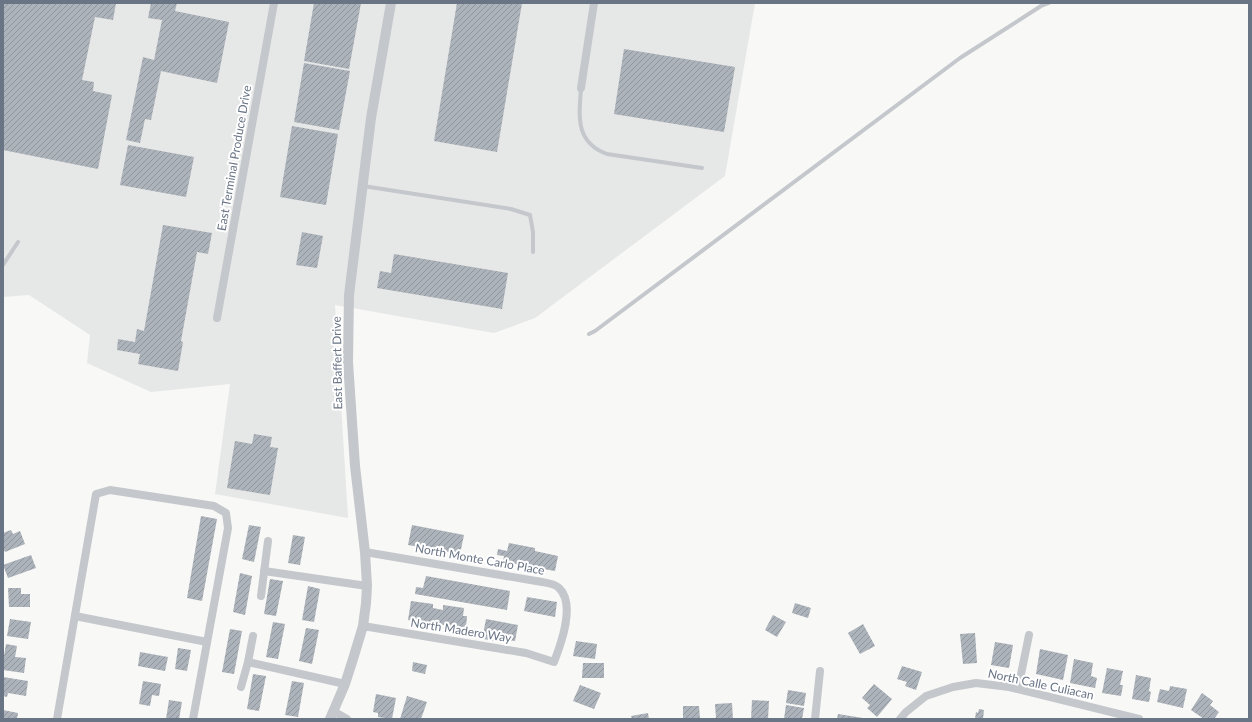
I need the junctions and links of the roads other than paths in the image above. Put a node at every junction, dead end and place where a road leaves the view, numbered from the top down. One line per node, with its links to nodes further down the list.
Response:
1 (274, 3): 11 (street, East Terminal Produce Drive)
2 (391, 3): 7 (street, East Baffert Drive)
3 (594, 3): 5 (street)
4 (1049, 3): 12 (lane)
5 (581, 88): 6 (lane)
6 (702, 168)
7 (362, 186): 9 (lane); 14 (street, East Baffert Drive)
8 (18, 242): 10 (lane)
9 (533, 252)
10 (3, 265)
11 (217, 318)
12 (589, 334)
13 (268, 541): 15 (street)
14 (365, 552): 16 (street, East Baffert Drive); 24 (street, North Monte Carlo Place)
15 (264, 571): 16 (street); 17 (street)
16 (367, 586): 19 (street, East Baffert Drive)
17 (260, 596)
18 (74, 616): 22 (street); 22 (street); 30 (street)
19 (363, 626): 24 (street, North Madero Way); 26 (street, East Baffert Drive)
20 (1029, 635): 28 (street)
21 (253, 636): 23 (street)
22 (207, 642): 31 (street)
23 (248, 662): 26 (street); 27 (street)
24 (554, 662)
25 (820, 671): 33 (street)
26 (345, 684): 29 (street, East Baffert Drive)
27 (241, 687)
28 (1018, 689): 34 (street, North Calle Culiacan); 35 (street, North Calle Culiacan)
29 (332, 715): 32 (street)
30 (57, 719)
31 (193, 719)
32 (347, 719)
33 (815, 719)
34 (900, 719)
35 (1139, 719)

